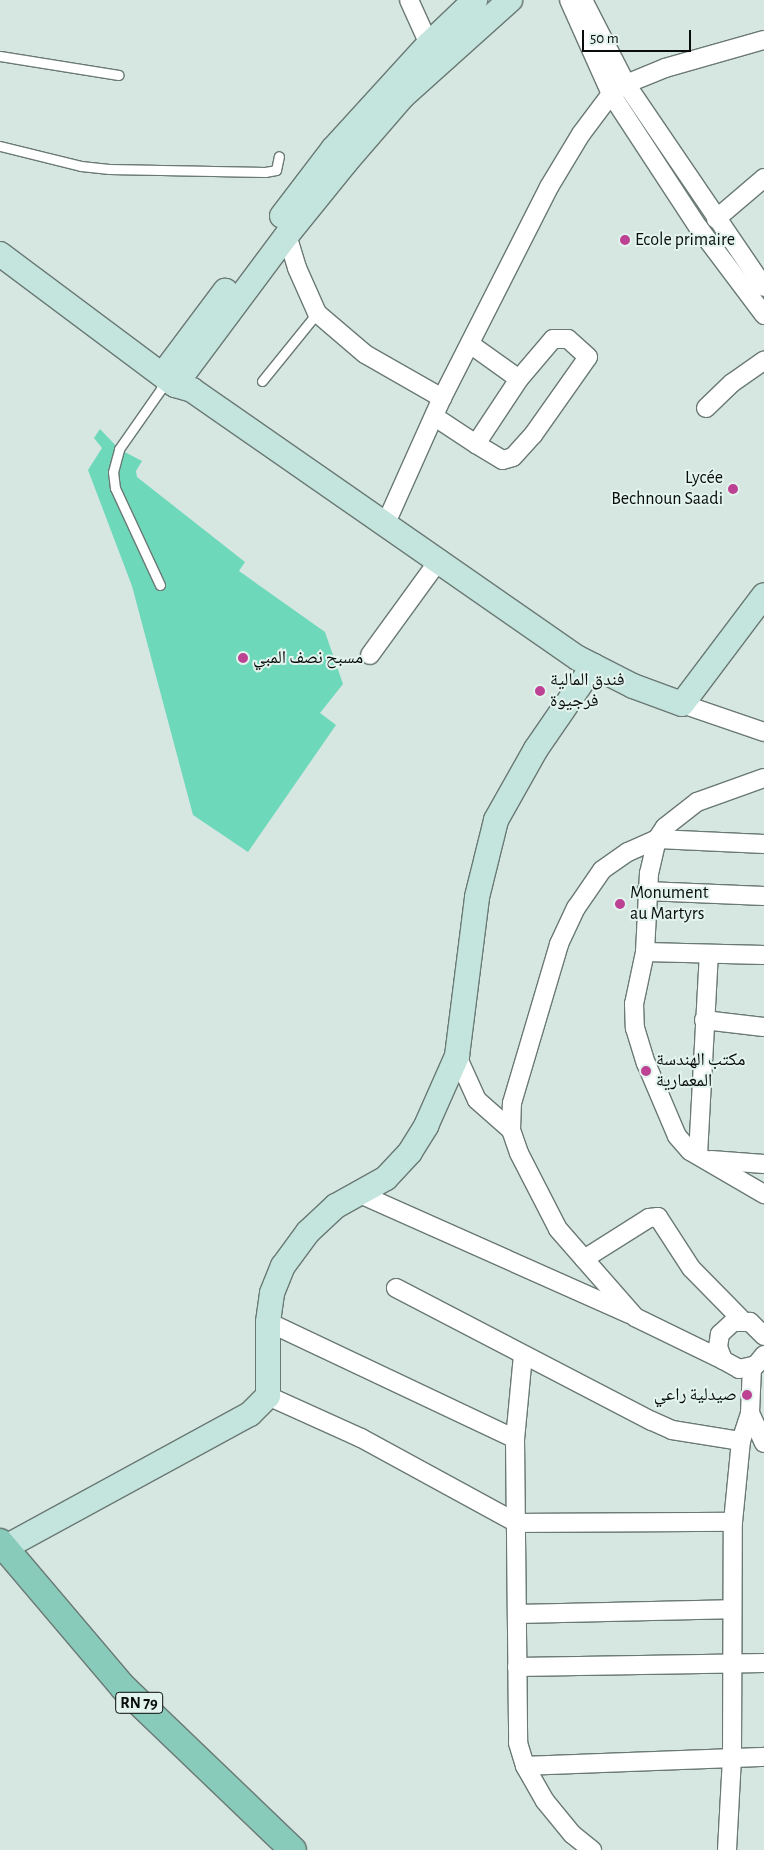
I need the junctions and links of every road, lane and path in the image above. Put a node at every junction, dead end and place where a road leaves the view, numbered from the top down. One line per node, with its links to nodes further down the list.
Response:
1 (409, 0): 7 (street)
2 (475, 0): 7 (main road)
3 (510, 0): 16 (main road)
4 (569, 0): 11 (street)
5 (583, 0): 10 (street)
6 (764, 40): 10 (street)
7 (429, 44): 25 (main road)
8 (0, 56): 9 (lane)
9 (118, 74)
10 (626, 84): 11 (street); 15 (street)
11 (611, 94): 20 (street); 23 (street)
12 (0, 146): 13 (lane)
13 (279, 156)
14 (764, 178): 15 (street)
15 (716, 219): 20 (street)
16 (287, 235): 21 (street); 25 (main road)
17 (0, 236): 19 (main road)
18 (0, 254): 19 (main road)
19 (54, 285): 25 (main road)
20 (760, 287): 22 (street)
21 (317, 313): 27 (lane); 28 (street)
22 (764, 315)
23 (470, 344): 26 (street); 28 (street)
24 (764, 361): 29 (street)
25 (174, 379): 32 (main road); 34 (lane)
26 (519, 379): 31 (street); 31 (street)
27 (262, 381)
28 (442, 398): 30 (street)
29 (706, 408)
30 (435, 417): 31 (street); 32 (street)
31 (476, 444)
32 (386, 524): 33 (main road)
33 (439, 560): 36 (street); 37 (main road)
34 (160, 585)
35 (764, 595): 38 (main road)
36 (370, 655)
37 (593, 666): 38 (main road); 50 (main road)
38 (682, 704): 39 (street)
39 (764, 732)
40 (764, 778): 41 (street)
41 (657, 839): 42 (street); 43 (street); 51 (street)
42 (764, 844)
43 (646, 891): 44 (street); 45 (street)
44 (764, 896)
45 (645, 952): 46 (street); 52 (street)
46 (709, 954): 47 (street); 48 (street)
47 (764, 955)
48 (704, 1020): 49 (street); 52 (street)
49 (764, 1026)
50 (457, 1056): 51 (street); 54 (main road)
51 (511, 1130): 56 (street)
52 (703, 1158): 53 (street); 55 (street)
53 (764, 1164)
54 (360, 1194): 58 (street); 60 (main road)
55 (764, 1194)
56 (584, 1259): 58 (street); 59 (street)
57 (396, 1288): 64 (street)
58 (635, 1317): 63 (street)
59 (743, 1321): 61 (street); 62 (street)
60 (268, 1322): 67 (main road); 69 (street)
61 (724, 1328): 63 (street); 65 (street)
62 (763, 1332)
63 (689, 1344): 65 (street)
64 (523, 1355): 69 (street); 70 (street)
65 (723, 1360): 66 (street)
66 (759, 1363): 68 (street)
67 (268, 1396): 73 (street); 74 (main road)
68 (755, 1404): 70 (street); 71 (street)
69 (515, 1439): 73 (street)
70 (741, 1440): 72 (street)
71 (764, 1444)
72 (733, 1522): 73 (street); 75 (street)
73 (517, 1523): 76 (street)
74 (1, 1547): 83 (main road, RN 79)
75 (730, 1609): 76 (street); 77 (street)
76 (517, 1614): 79 (street)
77 (732, 1663): 78 (street); 79 (street); 80 (street)
78 (764, 1663)
79 (517, 1667): 82 (street)
80 (732, 1757): 81 (street); 82 (street); 85 (street)
81 (764, 1757)
82 (525, 1766): 84 (street)
83 (293, 1850)
84 (592, 1850)
85 (727, 1850)

